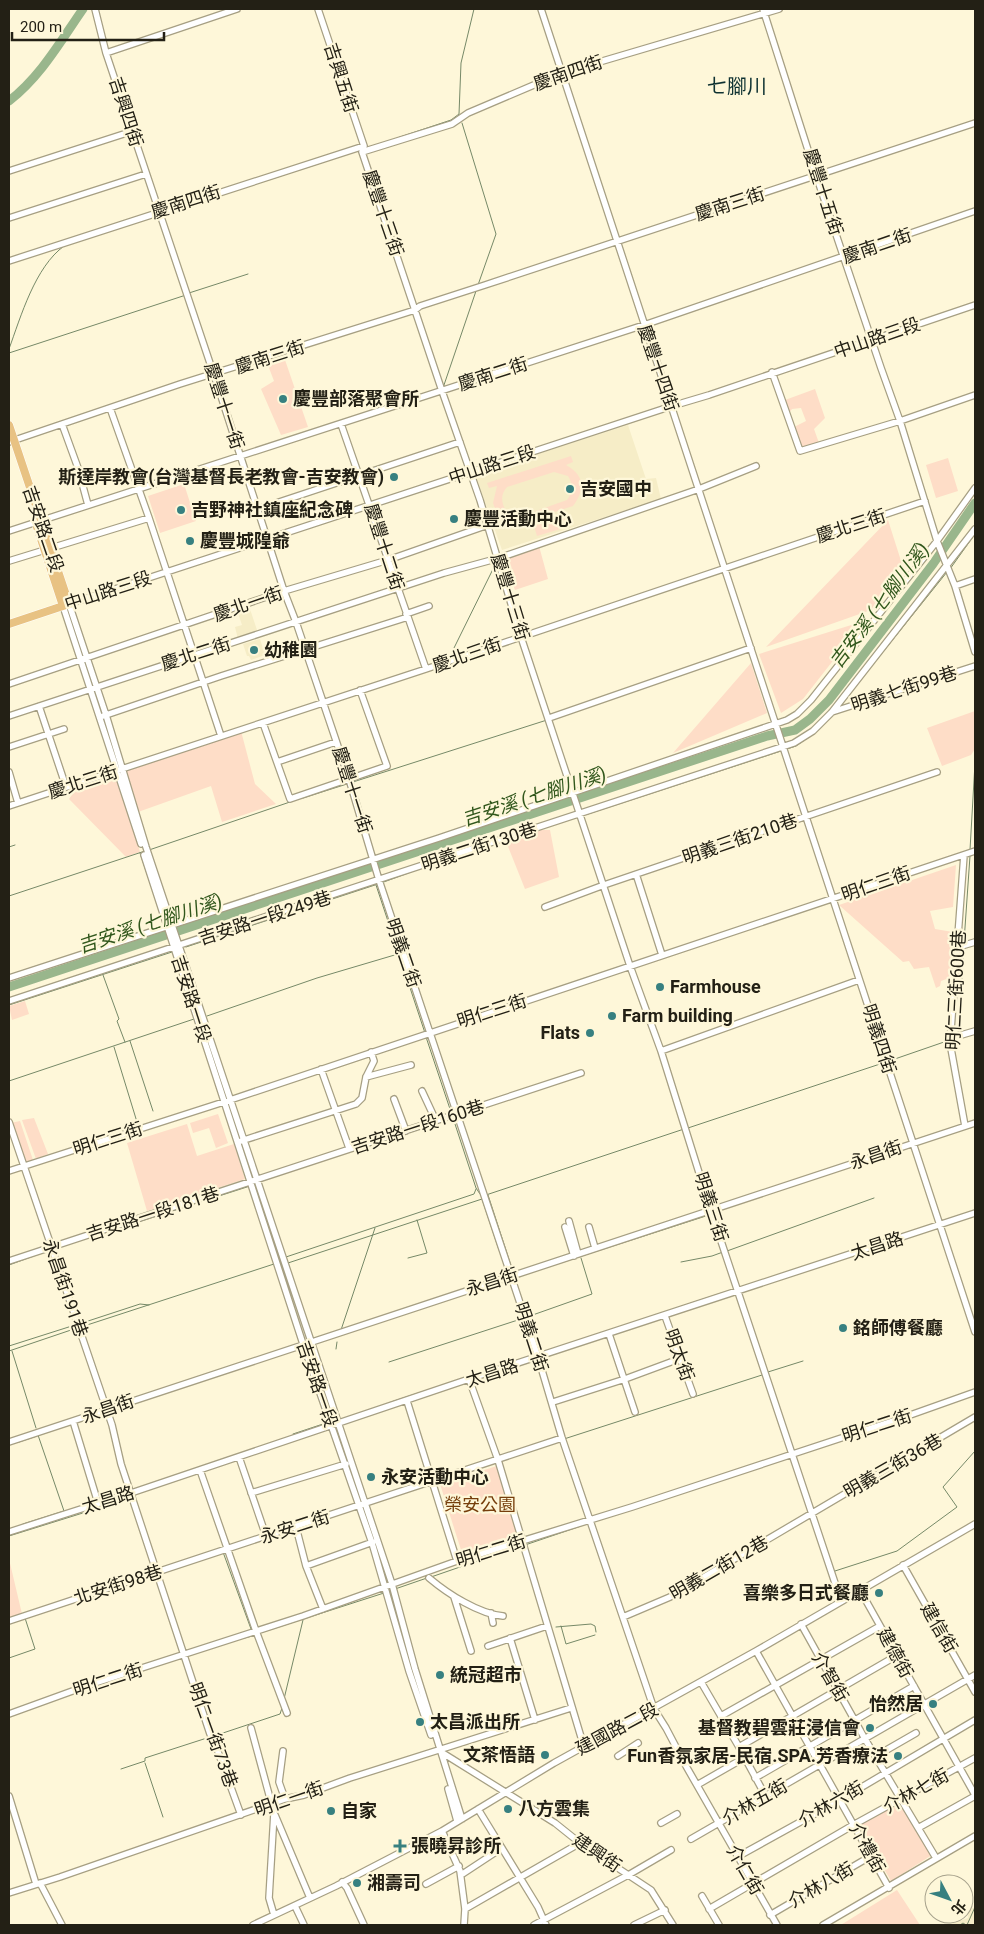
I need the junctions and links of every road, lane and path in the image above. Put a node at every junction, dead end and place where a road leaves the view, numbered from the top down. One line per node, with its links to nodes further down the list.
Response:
1 (237, 9): 7 (street)
2 (318, 9): 11 (street, 吉興五街)
3 (541, 9): 8 (street, 慶豐十四街)
4 (779, 9): 6 (street, 慶南四街)
5 (95, 10): 7 (street, 吉興四街)
6 (764, 11): 8 (street, 慶南四街); 14 (street, 慶豐十五街)
7 (106, 53): 10 (street, 吉興四街)
8 (562, 73): 11 (street, 慶南四街); 18 (street, 慶豐十四街)
9 (975, 123): 14 (street, 慶南三街)
10 (133, 131): 12 (street); 13 (street, 吉興四街)
11 (363, 149): 15 (street, 慶南四街); 22 (street, 慶豐十三街)
12 (9, 171)
13 (146, 174): 15 (street, 吉興四街); 17 (street)
14 (816, 175): 18 (street, 慶南三街); 19 (street, 慶豐十五街)
15 (159, 211): 20 (street, 慶南四街); 26 (street, 慶豐十一街)
16 (975, 211): 19 (street, 慶南二街)
17 (9, 218)
18 (617, 241): 22 (street, 慶南三街); 23 (street, 慶豐十四街)
19 (844, 257): 23 (street, 慶南二街); 24 (street, 慶豐十五街)
20 (9, 261)
21 (975, 305): 24 (street, 中山路三段)
22 (416, 310): 26 (street, 慶南三街); 27 (street, 慶豐十三街)
23 (644, 325): 27 (street, 慶南二街); 29 (street, 慶豐十四街)
24 (871, 340): 25 (street, 中山路三段); 31 (street, 慶豐十五街)
25 (772, 372): 29 (street, 中山路三段); 31 (street)
26 (214, 374): 30 (street, 慶南三街); 37 (street, 慶豐十一街)
27 (442, 391): 33 (street, 慶南二街); 36 (street, 慶豐十三街)
28 (975, 395): 31 (street)
29 (672, 406): 39 (street, 中山路三段); 43 (street, 慶豐十四街)
30 (110, 408): 32 (street, 慶南三街); 41 (street)
31 (900, 421): 44 (street, 慶豐十五街)
32 (62, 424): 35 (street, 慶南三街); 46 (street)
33 (341, 424): 37 (street, 慶南二街); 40 (street, 慶豐十二街)
34 (9, 425): 35 (main road, 吉安路二段)
35 (10, 442): 49 (main road, 吉安路二段)
36 (460, 442): 39 (street, 慶豐十三街); 40 (street)
37 (239, 456): 41 (street, 慶南二街); 47 (street, 慶豐十一街)
38 (756, 466): 43 (street, 慶北二街)
39 (470, 472): 45 (street, 中山路三段); 50 (street, 慶豐十三街)
40 (359, 474): 45 (street, 慶豐十二街); 47 (street)
41 (138, 488): 46 (street, 慶南二街); 48 (street)
42 (975, 488): 54 (street)
43 (699, 489): 56 (street, 慶北二街); 60 (street, 慶豐十四街)
44 (925, 501): 54 (street, 慶豐十五街); 60 (street, 慶北三街)
45 (370, 504): 53 (street, 中山路三段); 57 (street, 慶豐十二街)
46 (88, 505): 49 (street, 慶南二街)
47 (258, 509): 53 (street, 慶豐十一街)
48 (149, 518): 55 (street); 61 (street)
49 (37, 521): 52 (street, 慶南二街); 55 (main road, 吉安路二段)
50 (488, 526): 56 (street, 慶豐十三街); 57 (street, 慶北一街)
51 (975, 528): 59 (street, 明義二街130巷)
52 (9, 531)
53 (267, 539): 61 (street, 中山路三段); 65 (street, 慶豐十一街)
54 (937, 541): 59 (street, 慶豐十五街); 91 (street)
55 (47, 550): 58 (street); 66 (main road, 吉安路二段)
56 (499, 558): 64 (street, 慶北二街); 72 (street, 慶豐十三街)
57 (388, 560): 64 (street, 慶豐十二街); 65 (street, 慶北一街)
58 (9, 561)
59 (947, 565): 63 (street, 慶豐十五街); 86 (street, 明義二街130巷)
60 (724, 568): 72 (street, 慶北三街); 73 (street, 慶豐十四街)
61 (166, 572): 66 (street, 中山路三段); 71 (street)
62 (975, 579): 63 (street)
63 (955, 586): 75 (street, 慶豐十五街)
64 (398, 589): 68 (street, 慶豐十二街); 69 (street, 慶北二街)
65 (284, 591): 69 (street, 慶豐十一街); 71 (street, 慶北一街)
66 (66, 605): 70 (main road, 中山路三段); 77 (street)
67 (429, 606): 68 (street)
68 (407, 616): 74 (street); 79 (street, 慶豐十二街)
69 (296, 622): 74 (street, 慶豐十一街); 76 (street, 慶北二街)
70 (9, 624)
71 (184, 626): 76 (street); 77 (street, 慶北一街)
72 (521, 637): 79 (street, 慶北三街); 89 (street, 慶豐十三街)
73 (751, 648): 89 (street); 91 (street, 慶豐十四街)
74 (304, 650): 80 (street); 84 (street, 慶豐十一街)
75 (975, 652)
76 (195, 655): 80 (street); 82 (street, 慶北二街)
77 (84, 660): 81 (street, 慶北一街); 82 (street)
78 (975, 666): 86 (street, 明義七街99巷)
79 (426, 669): 83 (street, 慶北三街)
80 (204, 682): 87 (street); 94 (street)
81 (9, 684)
82 (94, 688): 85 (street, 慶北二街); 87 (street)
83 (360, 690): 84 (street, 慶北三街); 102 (street)
84 (322, 703): 90 (street, 慶北三街); 95 (street, 慶豐十一街)
85 (39, 706): 88 (street, 慶北二街); 93 (street)
86 (832, 712): 96 (street, 明義二街130巷)
87 (106, 715): 99 (street)
88 (9, 716)
89 (548, 718): 104 (street, 慶豐十三街)
90 (263, 723): 94 (street, 慶北三街); 98 (street)
91 (777, 724): 96 (street, 慶豐十四街); 104 (street)
92 (64, 729): 93 (street)
93 (49, 733): 97 (street); 103 (street)
94 (221, 736): 99 (street, 慶北三街)
95 (336, 742): 98 (street); 102 (street, 慶豐十一街)
96 (782, 744): 107 (street, 明義二街130巷); 108 (street, 明義四街)
97 (9, 747)
98 (277, 762): 102 (street)
99 (119, 770): 103 (street, 慶北三街); 116 (street)
100 (9, 772): 105 (street)
101 (937, 772): 108 (street, 明義三街210巷)
102 (349, 779): 110 (street, 慶豐十一街)
103 (66, 787): 105 (street, 慶北三街)
104 (573, 792): 107 (street, 慶豐十三街); 110 (street)
105 (18, 802): 106 (street, 慶北三街)
106 (9, 806)
107 (580, 813): 112 (street, 明義二街130巷); 113 (street, 明義三街)
108 (806, 817): 111 (street, 明義三街210巷); 114 (street, 明義四街)
109 (970, 853): 114 (street, 明仁三街); 119 (street, 明仁三街600巷)
110 (373, 858): 112 (street, 慶豐十一街); 116 (street)
111 (636, 874): 113 (street, 明義三街210巷); 120 (street)
112 (379, 880): 118 (street, 吉安路一段249巷); 126 (street, 明義二街)
113 (604, 885): 115 (street, 明義三街210巷); 121 (street, 明義三街)
114 (833, 898): 120 (street, 明仁三街); 123 (street, 明義四街)
115 (545, 908)
116 (170, 925): 118 (street, 吉安路一段); 122 (street)
117 (975, 942): 119 (street)
118 (177, 947): 124 (street, 吉安路一段249巷); 136 (street, 吉安路一段)
119 (958, 947): 127 (street, 明仁三街600巷)
120 (662, 955): 121 (street, 明仁三街)
121 (630, 966): 126 (street, 明仁三街); 128 (street, 明義三街)
122 (9, 978)
123 (859, 980): 128 (street); 145 (street, 明義四街)
124 (9, 1001)
125 (975, 1031): 127 (street)
126 (429, 1033): 129 (street, 明仁三街); 138 (street, 明義二街)
127 (951, 1038): 142 (street, 明仁三街600巷)
128 (661, 1051): 150 (street, 明義三街)
129 (372, 1052): 131 (street, 明仁三街); 133 (street)
130 (411, 1065): 133 (street)
131 (321, 1069): 136 (street, 明仁三街); 137 (street)
132 (581, 1073): 138 (street, 吉安路一段160巷)
133 (366, 1077): 137 (street)
134 (422, 1091): 139 (street)
135 (394, 1098): 143 (street)
136 (227, 1100): 144 (street, 吉安路一段); 147 (street, 明仁三街)
137 (335, 1111): 144 (street); 146 (street)
138 (458, 1115): 139 (street, 吉安路一段160巷); 159 (street, 明義二街)
139 (436, 1121): 143 (street, 吉安路一段160巷)
140 (9, 1122): 147 (street, 永昌街191巷)
141 (975, 1122): 142 (street, 永昌街)
142 (965, 1126): 145 (street, 永昌街)
143 (406, 1131): 146 (street, 吉安路一段160巷)
144 (241, 1141): 149 (street, 吉安路一段)
145 (913, 1142): 150 (street, 永昌街); 153 (street, 明義四街)
146 (349, 1148): 149 (street, 吉安路一段160巷)
147 (23, 1166): 148 (street, 明仁三街); 155 (street, 永昌街191巷)
148 (9, 1171)
149 (255, 1181): 155 (street, 吉安路一段181巷); 164 (street, 吉安路一段); 165 (street, 吉安路一段)
150 (711, 1211): 156 (street, 永昌街); 160 (street, 明義三街)
151 (975, 1213): 153 (street, 太昌路)
152 (567, 1224): 157 (street)
153 (939, 1225): 160 (street, 太昌路); 162 (street, 明義四街)
154 (589, 1227): 156 (street)
155 (50, 1247): 158 (street, 吉安路一段181巷); 174 (street, 永昌街191巷)
156 (595, 1248): 157 (street, 永昌街)
157 (576, 1255): 159 (street, 永昌街)
158 (9, 1261)
159 (510, 1276): 164 (street, 永昌街); 166 (street, 明義二街)
160 (738, 1292): 161 (street, 太昌路); 182 (street, 明義三街)
161 (665, 1316): 163 (street, 太昌路); 167 (street, 明太街)
162 (975, 1332)
163 (610, 1334): 166 (street, 太昌路); 168 (street)
164 (310, 1342): 165 (street, 永昌街); 178 (street, 吉安路一段)
165 (303, 1344): 174 (street, 永昌街); 179 (street, 吉安路一段)
166 (538, 1357): 169 (street, 太昌路); 173 (street, 明義二街)
167 (679, 1359): 168 (street); 171 (street, 明太街)
168 (625, 1379): 173 (street); 175 (street)
169 (469, 1380): 172 (street, 太昌路); 184 (street)
170 (975, 1392): 182 (street, 明仁二街)
171 (693, 1394)
172 (407, 1401): 178 (street, 太昌路); 187 (street)
173 (553, 1402): 180 (street, 明義二街)
174 (106, 1409): 177 (street, 永昌街); 188 (street, 永昌街191巷)
175 (635, 1412)
176 (975, 1417): 192 (street, 明義三街36巷)
177 (73, 1421): 181 (street, 永昌街); 190 (street)
178 (339, 1423): 179 (street, 太昌路); 185 (street, 吉安路一段)
179 (332, 1426): 183 (street, 太昌路); 185 (street, 吉安路一段)
180 (562, 1438): 184 (street, 永安二街); 193 (street, 明義二街)
181 (9, 1442)
182 (791, 1454): 192 (street, 明義三街); 193 (street, 明仁二街)
183 (239, 1457): 186 (street, 太昌路); 189 (street)
184 (498, 1460): 187 (street, 永安二街); 198 (street)
185 (348, 1464): 189 (street); 191 (street, 吉安路一段)
186 (200, 1470): 188 (street, 太昌路); 200 (street)
187 (432, 1482): 191 (street, 永安二街); 201 (street)
188 (131, 1493): 190 (street, 太昌路); 204 (street, 永昌街191巷)
189 (251, 1493): 197 (street)
190 (98, 1503): 196 (street, 太昌路)
191 (361, 1505): 195 (street, 永安二街); 199 (street, 吉安路一段)
192 (811, 1514): 210 (street, 明義三街); 214 (street, 明義二街12巷)
193 (591, 1520): 198 (street, 明仁二街); 214 (street, 明義二街)
194 (975, 1525): 202 (street, 建國路二段)
195 (296, 1527): 197 (street, 永安二街); 203 (street)
196 (9, 1532)
197 (266, 1536): 200 (street, 永安二街)
198 (521, 1541): 201 (street, 明仁二街); 218 (street)
199 (375, 1542): 203 (street); 206 (street, 吉安路一段); 207 (street, 吉安路一段)
200 (228, 1549): 204 (street, 北安街98巷); 220 (street)
201 (457, 1561): 206 (street, 明仁二街)
202 (903, 1565): 208 (street, 建國路二段); 229 (street, 建信街)
203 (306, 1566): 211 (street)
204 (157, 1571): 215 (street, 北安街98巷); 225 (street, 明仁一街73巷)
205 (429, 1578): 209 (street)
206 (392, 1584): 207 (street, 明仁二街); 254 (street, 吉安路一段)
207 (385, 1587): 211 (street, 明仁二街); 254 (street, 吉安路一段)
208 (860, 1590): 210 (street, 建國路二段); 219 (street, 建德街)
209 (454, 1597): 212 (street); 223 (street)
210 (841, 1602): 217 (street, 建國路二段)
211 (322, 1609): 220 (street, 明仁二街)
212 (491, 1613): 213 (street); 216 (street)
213 (504, 1616)
214 (624, 1617): 237 (street, 明義二街)
215 (9, 1622)
216 (493, 1623)
217 (801, 1624): 224 (street, 建國路二段); 227 (street, 介智街)
218 (547, 1626): 221 (street); 236 (street)
219 (880, 1626): 226 (street, 建德街); 227 (street)
220 (256, 1631): 225 (street, 明仁二街); 238 (street)
221 (510, 1638): 222 (street); 242 (street)
222 (488, 1646)
223 (471, 1650)
224 (756, 1651): 230 (street, 建國路二段); 231 (street, 介禮街)
225 (184, 1655): 239 (street, 明仁二街); 275 (street, 明仁一街73巷)
226 (896, 1656): 232 (street, 建德街); 233 (street)
227 (820, 1660): 231 (street); 233 (street, 介智街)
228 (975, 1675): 229 (street, 介林五街)
229 (968, 1680): 234 (street, 建信街); 235 (street, 介林五街)
230 (701, 1682): 237 (street, 建國路二段); 240 (street)
231 (775, 1686): 240 (street); 241 (street, 介禮街)
232 (914, 1686): 235 (street, 建德街); 243 (street)
233 (838, 1690): 241 (street); 243 (street, 介智街)
234 (975, 1692)
235 (924, 1704): 247 (street, 介林五街); 248 (street, 建德街)
236 (571, 1708): 242 (street, 明仁一街); 251 (street)
237 (654, 1710): 251 (street, 建國路二段); 263 (street, 介仁街)
238 (287, 1713)
239 (9, 1714)
240 (721, 1716): 252 (street)
241 (792, 1717): 250 (street, 介禮街); 252 (street)
242 (535, 1720): 254 (street, 明仁一街)
243 (855, 1720): 247 (street, 介智街); 250 (street)
244 (975, 1720): 248 (street, 介林六街)
245 (251, 1728): 271 (street)
246 (916, 1733): 256 (street)
247 (865, 1739): 256 (street, 介智街); 259 (street, 介林五街)
248 (944, 1739): 260 (street, 建德街); 261 (street, 介林六街)
249 (638, 1743): 255 (street)
250 (810, 1746): 259 (street, 介禮街); 262 (street)
251 (584, 1747): 264 (street, 建國路二段)
252 (739, 1747): 257 (street)
253 (283, 1751): 268 (street)
254 (439, 1751): 264 (street, 建興街); 268 (street, 明仁一街); 276 (street, 吉安路一段)
255 (618, 1756)
256 (876, 1756): 261 (street, 介智街)
257 (744, 1758): 262 (street); 263 (street)
258 (975, 1758): 260 (street, 介林七街)
259 (820, 1765): 265 (street, 介林五街); 270 (street, 介禮街)
260 (960, 1767): 266 (street, 建德街); 269 (street, 介林七街)
261 (885, 1773): 269 (street, 介智街); 270 (street, 介林六街)
262 (755, 1778): 265 (street)
263 (697, 1785): 278 (street, 介仁街)
264 (508, 1793): 272 (street, 建國路二段); 284 (street, 建興街)
265 (765, 1795): 278 (street, 介林五街)
266 (975, 1795): 280 (street)
267 (9, 1796): 295 (street)
268 (285, 1799): 271 (street, 明仁一街)
269 (901, 1799): 279 (street, 介林七街); 280 (street, 介智街)
270 (840, 1800): 279 (street, 介禮街); 288 (street, 介林六街)
271 (272, 1804): 273 (street); 275 (street, 明仁一街)
272 (478, 1809): 276 (street, 建國路二段); 285 (street)
273 (274, 1813): 301 (street); 306 (street)
274 (677, 1814): 277 (street)
275 (241, 1815): 295 (street, 明仁一街)
276 (460, 1820): 281 (street, 建國路二段)
277 (661, 1823)
278 (718, 1823): 283 (street, 介林五街); 288 (street, 介仁街)
279 (854, 1824): 287 (street, 介禮街); 296 (street, 介林七街)
280 (918, 1828): 289 (street, 介智街)
281 (442, 1831): 290 (street); 294 (street, 建國路二段)
282 (975, 1836): 289 (street)
283 (691, 1839)
284 (580, 1843): 291 (street, 建興街); 293 (street)
285 (502, 1848): 292 (street); 293 (street)
286 (671, 1850): 291 (street)
287 (871, 1856): 298 (street, 介禮街); 307 (street, 介林八街)
288 (738, 1857): 296 (street, 介仁街)
289 (936, 1858): 298 (street)
290 (459, 1866): 292 (street); 297 (street)
291 (630, 1874): 305 (street, 建興街); 308 (street)
292 (461, 1875): 303 (street)
293 (520, 1878): 303 (street); 308 (street)
294 (342, 1882): 301 (street, 建國路二段); 312 (street)
295 (38, 1883): 299 (street, 明仁一街); 309 (street)
296 (753, 1883): 304 (street, 介林七街); 307 (street, 介仁街)
297 (426, 1884)
298 (889, 1888): 319 (street)
299 (9, 1893)
300 (702, 1896): 304 (street)
301 (310, 1898): 302 (street, 建國路二段)
302 (295, 1906): 306 (street, 建國路二段); 311 (street)
303 (466, 1909): 313 (street)
304 (709, 1909): 317 (street)
305 (665, 1910): 315 (street); 316 (street, 建興街)
306 (274, 1915): 310 (street, 建國路二段)
307 (770, 1915): 318 (street, 介仁街)
308 (545, 1923): 314 (street)
309 (62, 1925)
310 (253, 1925)
311 (304, 1925)
312 (364, 1925)
313 (464, 1925)
314 (534, 1925)
315 (634, 1925)
316 (674, 1925)
317 (719, 1925)
318 (777, 1925)
319 (824, 1925)

